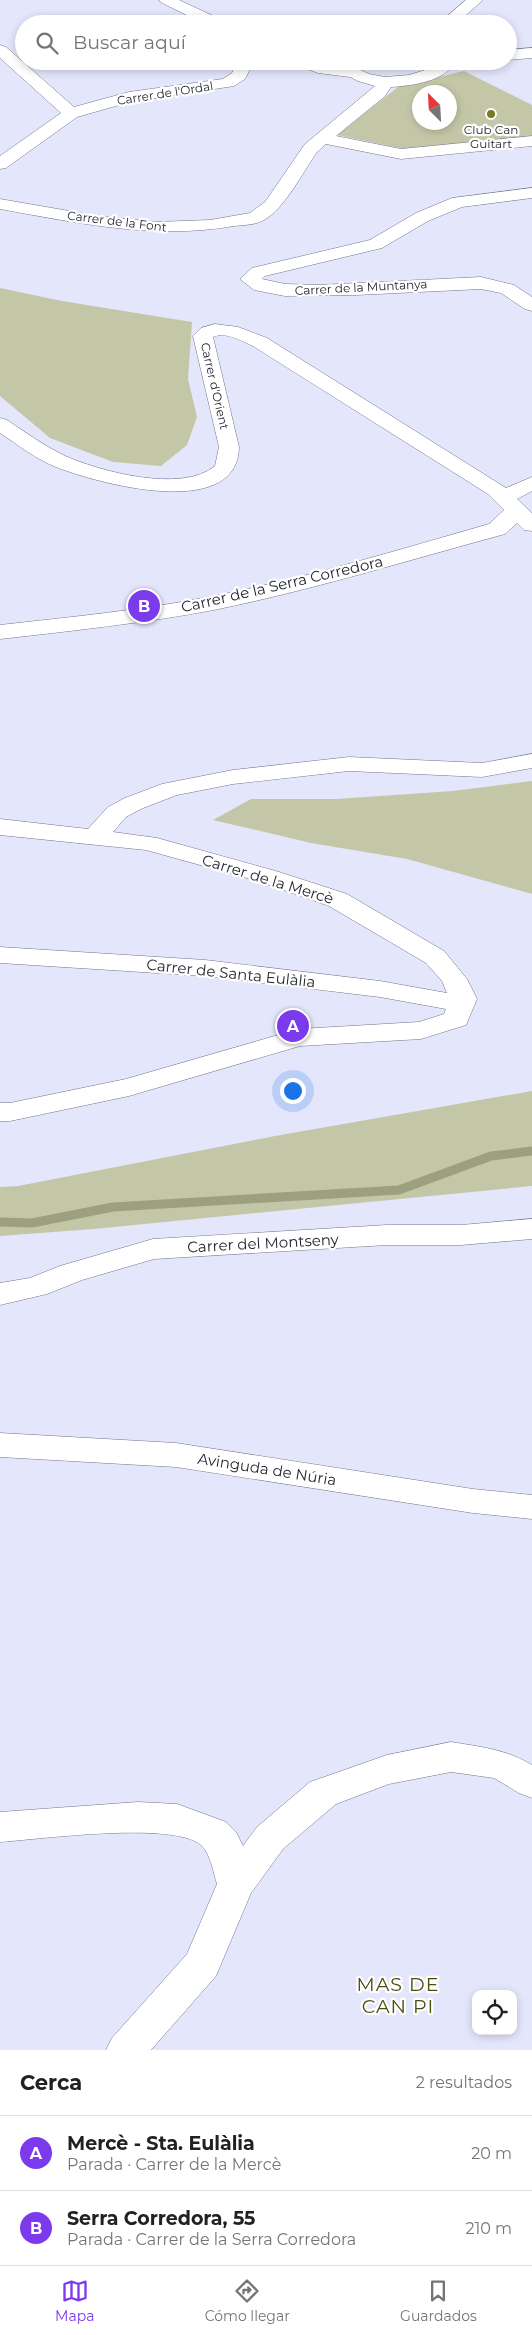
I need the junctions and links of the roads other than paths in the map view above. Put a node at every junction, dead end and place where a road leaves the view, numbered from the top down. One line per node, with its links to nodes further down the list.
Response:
1 (168, 0): 3 (street)
2 (475, 0): 4 (street)
3 (199, 15)
4 (457, 15)
5 (0, 50): 8 (street)
6 (532, 53): 7 (street)
7 (517, 54)
8 (15, 63)
9 (23, 70): 15 (street)
10 (242, 70): 15 (street, Carrer de l'Ordal)
11 (324, 70): 13 (street)
12 (441, 70): 14 (street)
13 (354, 72): 14 (street)
14 (385, 83): 16 (street, Carrer de la Font)
15 (71, 113): 18 (street, Carrer de l'Ordal)
16 (321, 138): 17 (street); 20 (street, Carrer de la Font)
17 (532, 141)
18 (0, 164)
19 (532, 193): 21 (street, Carrer de la Muntanya)
20 (0, 204)
21 (532, 305)
22 (0, 424): 24 (street, Carrer d'Orient)
23 (532, 483): 24 (street)
24 (510, 503): 25 (street, Carrer d'Orient); 26 (street)
25 (532, 525)
26 (487, 532): 27 (street, Carrer de la Serra Corredora); 28 (street, Carrer de la Serra Corredora)
27 (532, 540)
28 (0, 632)
29 (532, 761): 31 (street)
30 (0, 827): 31 (street, Carrer de la Mercè)
31 (94, 838): 33 (street, Carrer de la Mercè)
32 (0, 955): 33 (street, Carrer de Santa Eulàlia)
33 (461, 1004): 34 (street)
34 (0, 1112)
35 (532, 1229): 36 (street, Carrer del Montseny)
36 (0, 1294)
37 (0, 1445): 38 (street, Avinguda de Núria)
38 (532, 1507)
39 (532, 1783): 41 (street)
40 (0, 1827): 41 (street)
41 (236, 1884): 42 (street)
42 (126, 2050)

